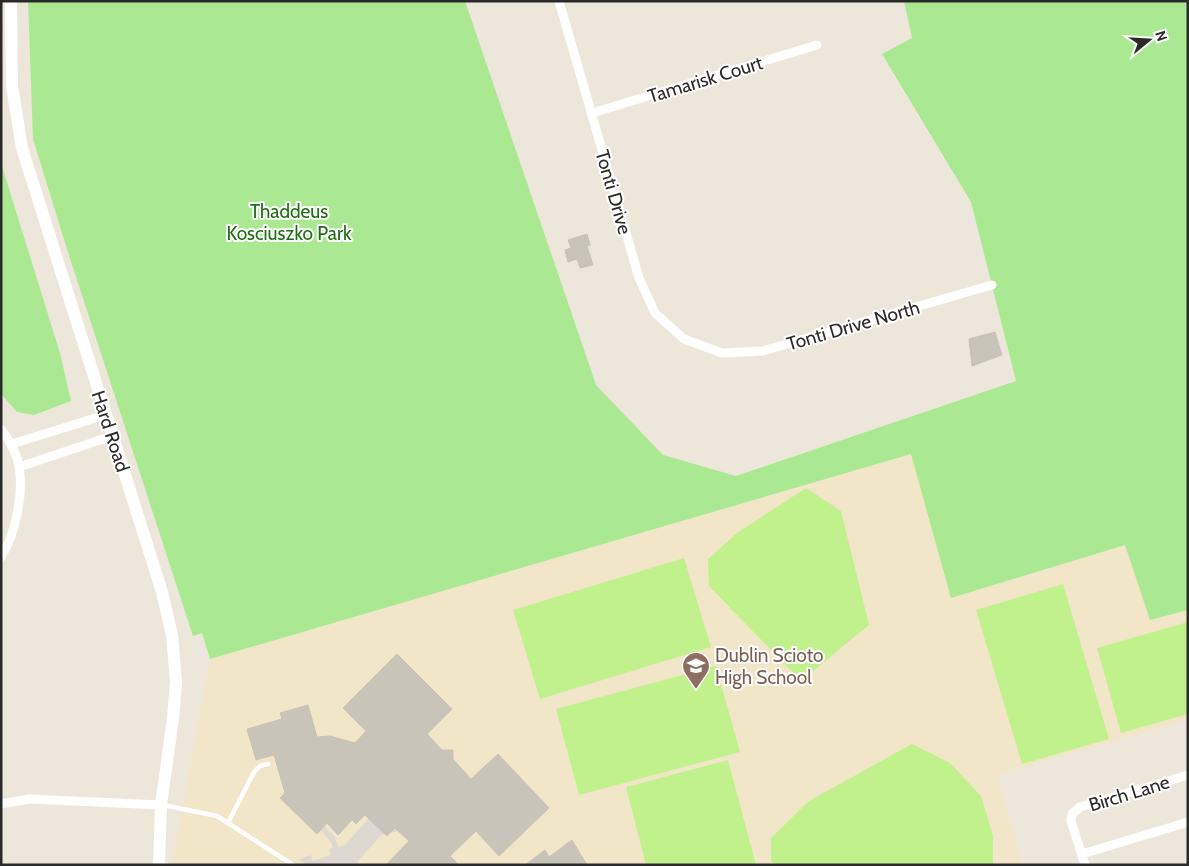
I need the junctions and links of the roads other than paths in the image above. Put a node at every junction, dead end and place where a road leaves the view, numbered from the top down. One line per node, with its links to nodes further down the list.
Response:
1 (11, 1): 7 (main road, Hard Road)
2 (559, 1): 4 (street, Tonti Drive)
3 (817, 45): 4 (street, Tamarisk Court)
4 (592, 113): 6 (street, Tonti Drive)
5 (992, 285): 6 (street, Tonti Drive North)
6 (713, 350)
7 (105, 415): 9 (main road, Hard Road); 10 (street)
8 (1, 429): 10 (street)
9 (112, 436): 11 (street); 16 (main road, Hard Road)
10 (12, 444): 11 (street)
11 (19, 467): 12 (street)
12 (1, 557)
13 (268, 764): 18 (lane)
14 (1188, 775): 19 (street, Birch Lane)
15 (1, 804): 16 (street)
16 (161, 805): 18 (lane); 20 (main road, Hard Road)
17 (1188, 822): 19 (street)
18 (228, 823): 21 (lane)
19 (1082, 854): 22 (street)
20 (159, 865)
21 (293, 865)
22 (1085, 865)

